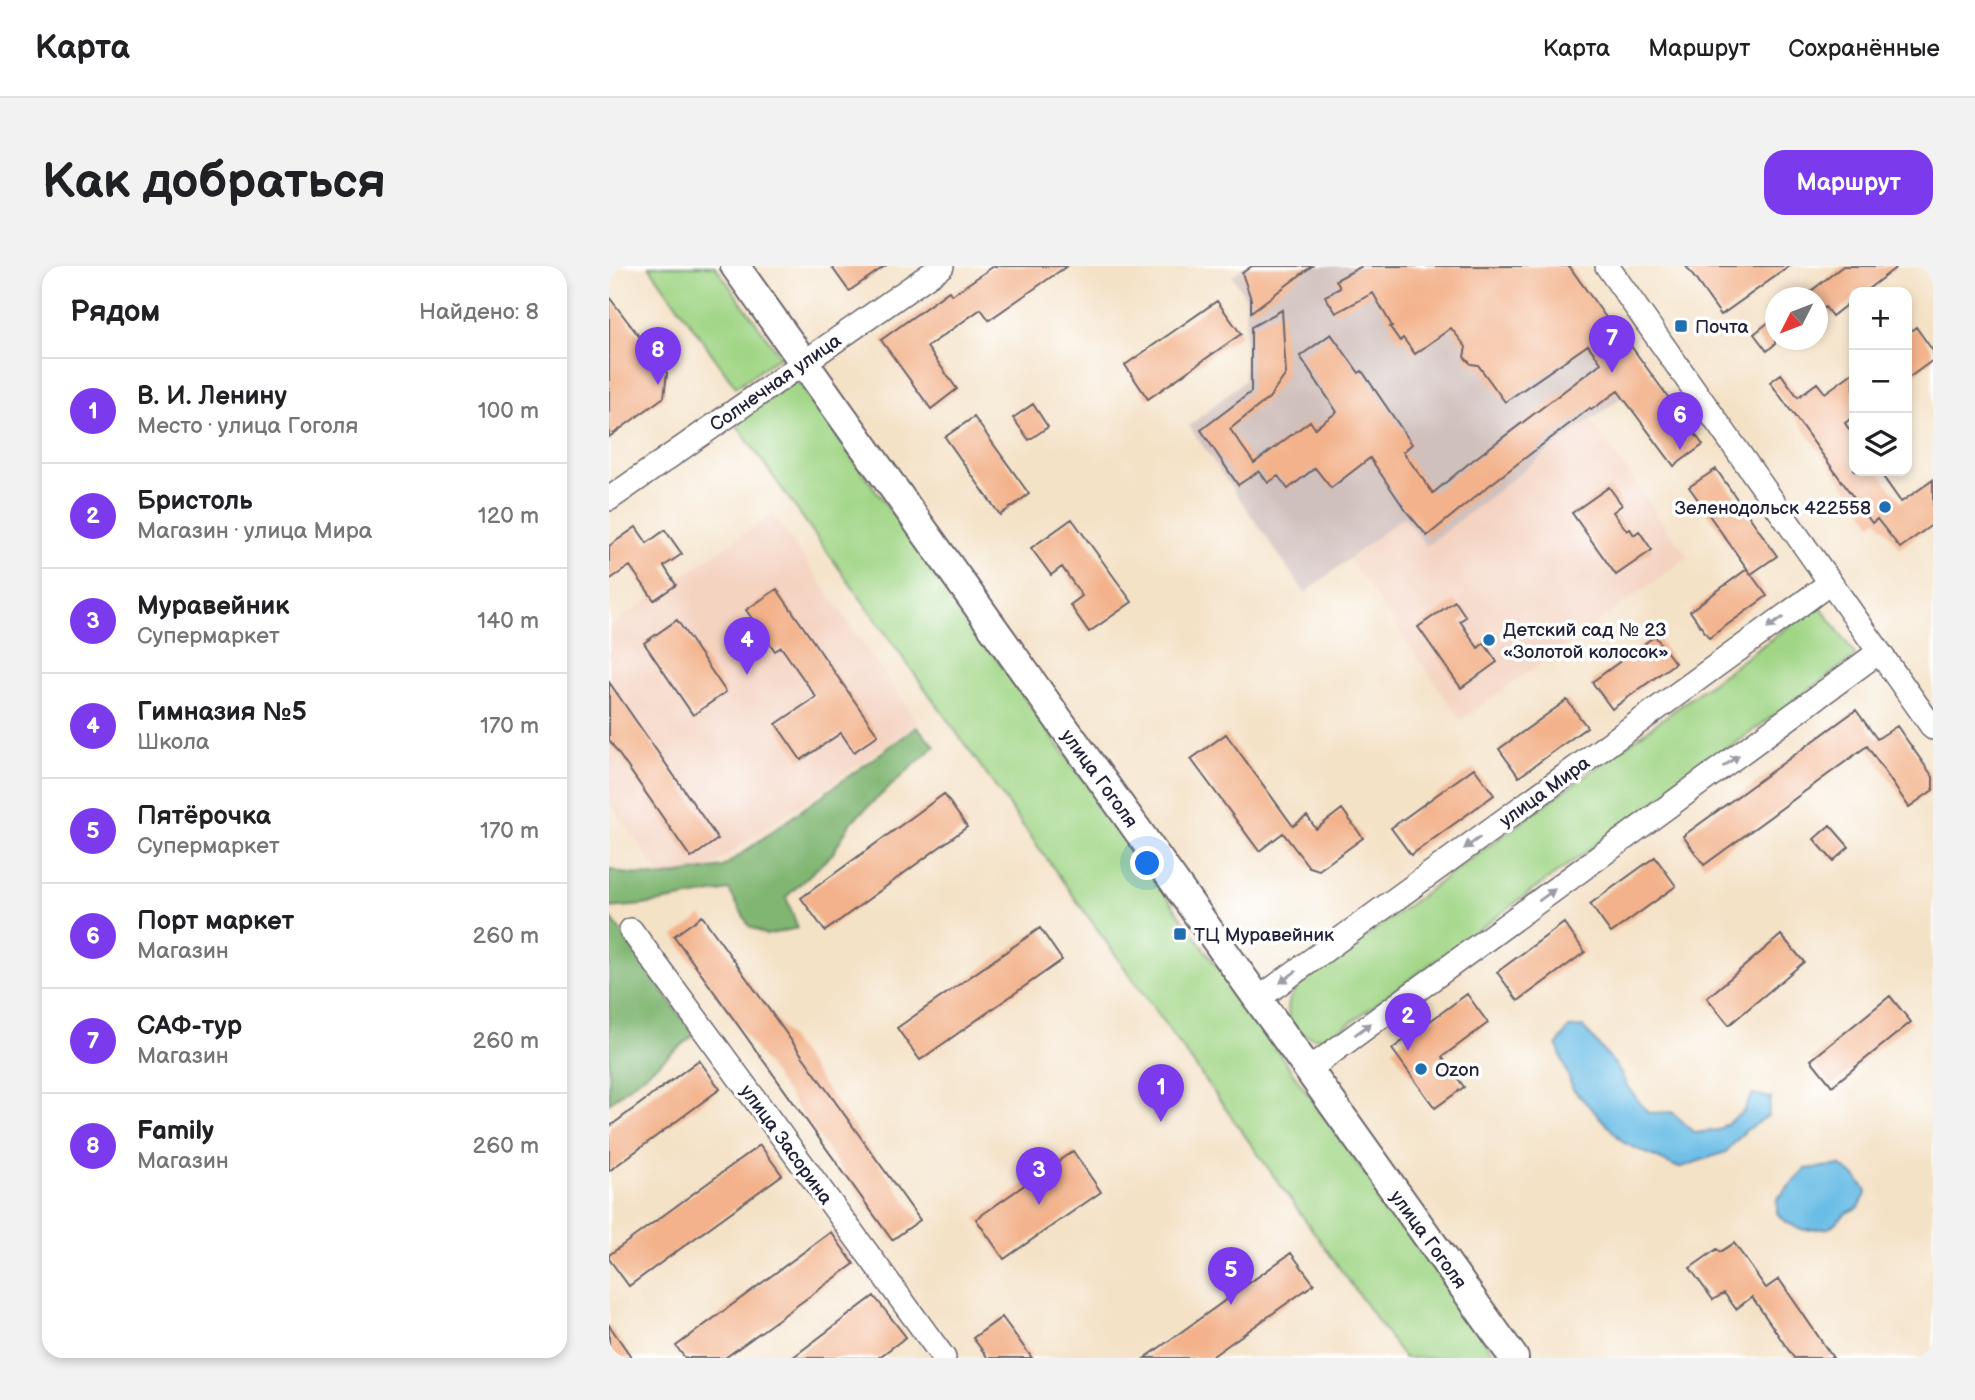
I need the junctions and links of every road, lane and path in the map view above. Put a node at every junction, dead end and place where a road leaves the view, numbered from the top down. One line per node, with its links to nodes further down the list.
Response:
1 (735, 266): 4 (main road, улица Гоголя)
2 (941, 266): 4 (street, Солнечная улица)
3 (1607, 266): 6 (street)
4 (804, 363): 5 (street, Солнечная улица); 10 (main road, улица Гоголя)
5 (609, 499)
6 (1831, 583): 7 (street); 10 (street, улица Мира, one-way to 10)
7 (1879, 652): 8 (street); 11 (street, one-way to 7)
8 (1933, 728)
9 (631, 930): 12 (street, улица Засорина)
10 (1258, 999): 11 (main road, улица Гоголя)
11 (1308, 1070): 13 (main road, улица Гоголя)
12 (944, 1358)
13 (1514, 1358)

